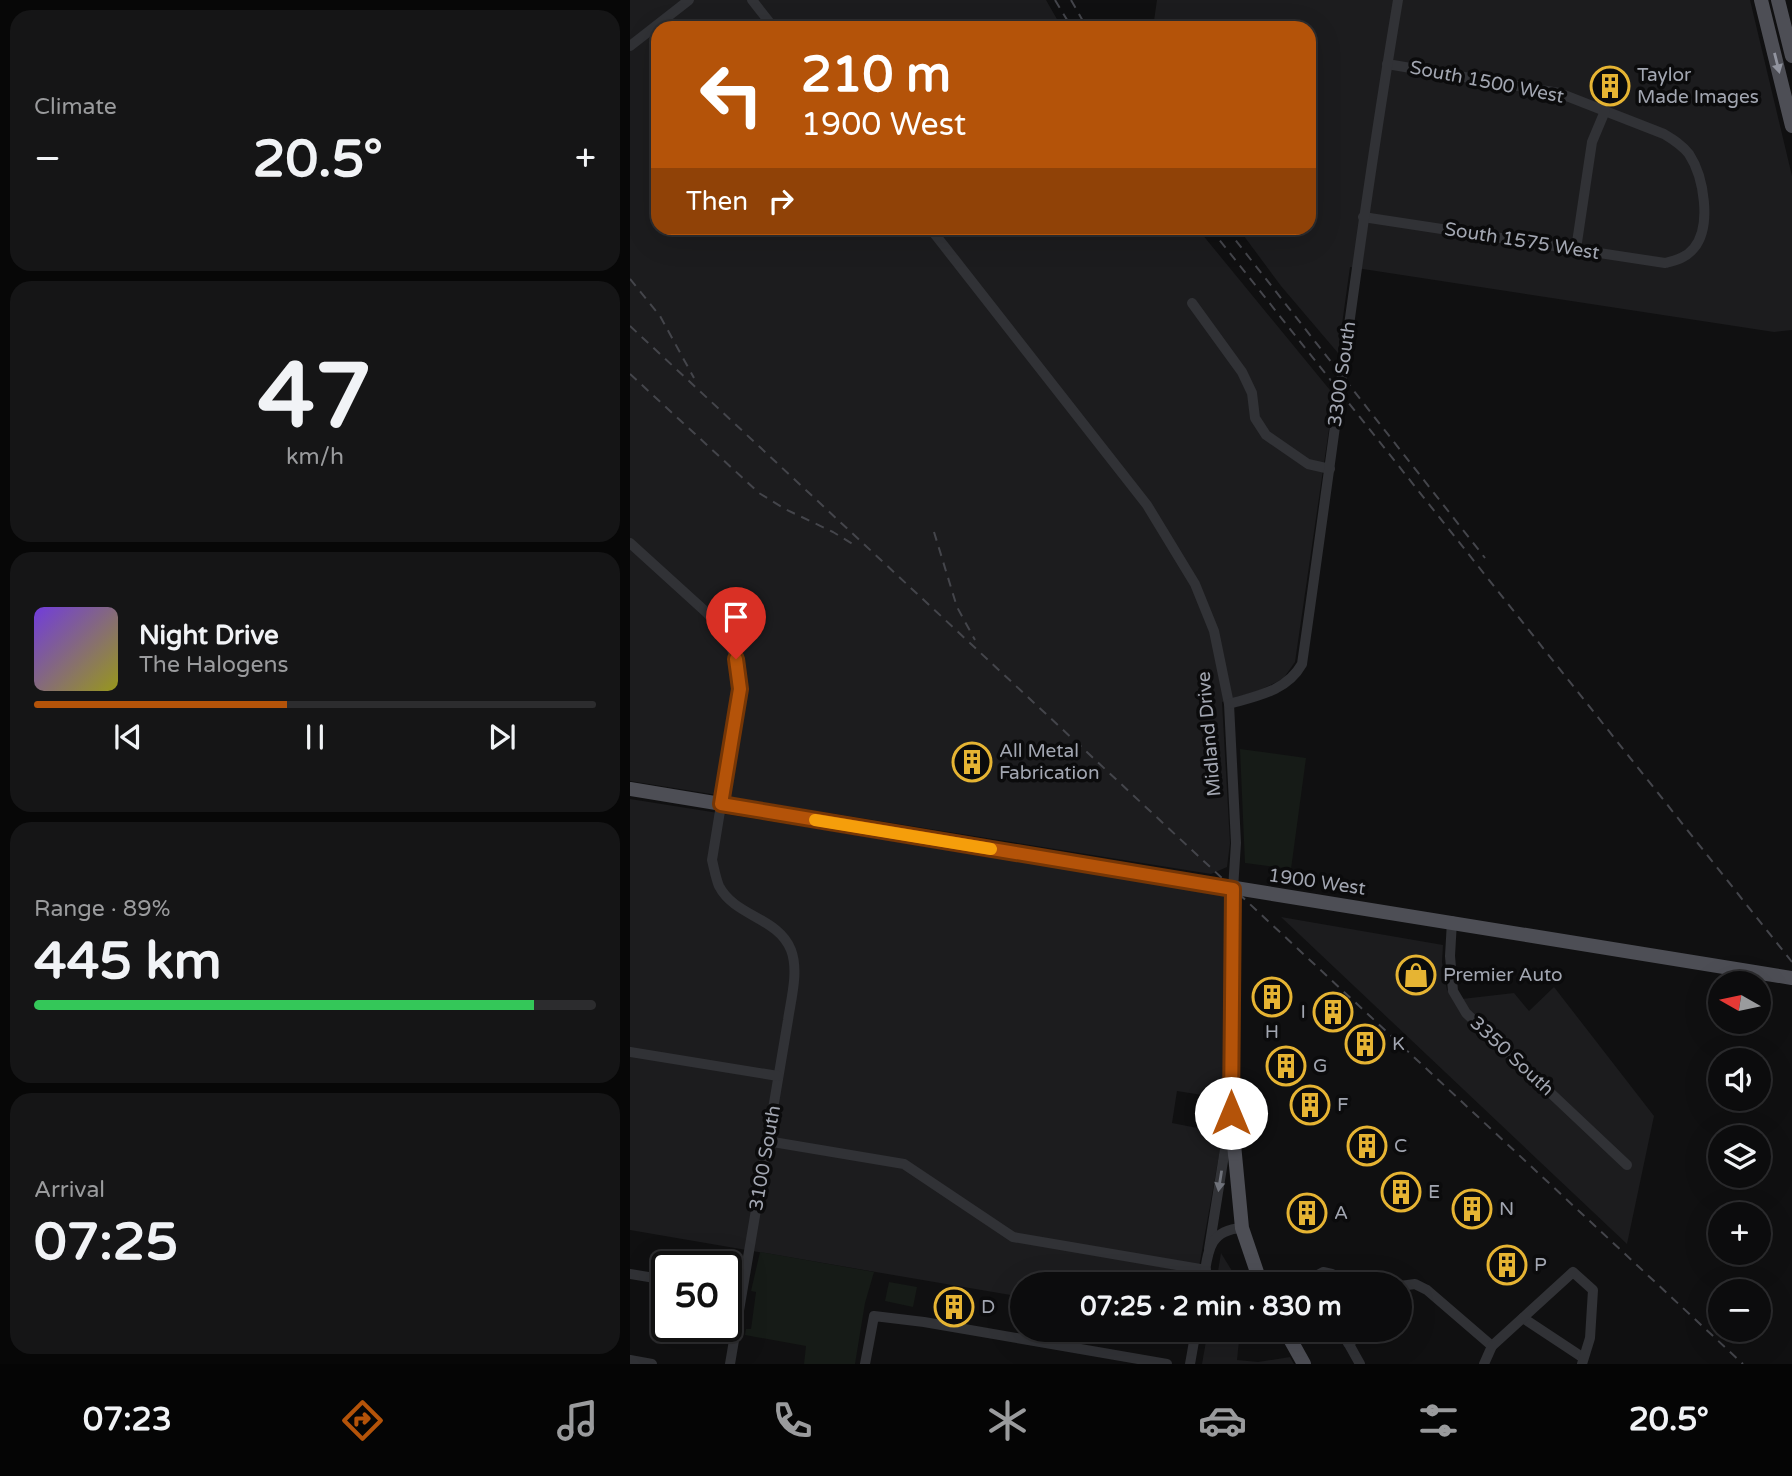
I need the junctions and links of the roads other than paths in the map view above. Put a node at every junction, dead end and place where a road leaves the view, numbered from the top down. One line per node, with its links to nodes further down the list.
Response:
1 (689, 0): 6 (street)
2 (752, 0): 7 (street)
3 (1398, 0): 11 (street, 3300 South)
4 (1761, 0): 13 (main road, one-way to 13)
5 (1778, 0): 10 (main road)
6 (662, 21)
7 (768, 21)
8 (651, 30): 9 (street)
9 (630, 46)
10 (1792, 56)
11 (1387, 64): 12 (street, South 1500 West); 14 (street, 3300 South)
12 (1605, 111): 16 (street); 17 (street, South 1500 West)
13 (1792, 126)
14 (1363, 217): 16 (street, South 1575 West); 19 (street, 3300 South)
15 (935, 235): 21 (street, Midland Drive)
16 (1576, 249): 17 (street, South 1575 West)
17 (1682, 258)
18 (1192, 303): 19 (street)
19 (1329, 469): 21 (street, 3300 South)
20 (630, 543): 23 (street)
21 (1229, 704): 24 (street, Midland Drive)
22 (630, 789): 23 (main road, 1900 West)
23 (721, 804): 24 (main road, 1900 West); 28 (street, 3100 South)
24 (1233, 889): 25 (main road, 1900 West); 29 (main road, Midland Drive)
25 (1452, 921): 26 (main road, 1900 West); 31 (street, 3350 South)
26 (1792, 978)
27 (630, 1052): 28 (street)
28 (778, 1076): 30 (street, 3100 South)
29 (1231, 1113): 32 (main road, Midland Drive); 33 (street, one-way to 33)
30 (767, 1141): 34 (street); 39 (street, 3100 South)
31 (1628, 1165)
32 (1242, 1228): 33 (street); 35 (main road, Midland Drive)
33 (1209, 1249): 34 (street)
34 (1206, 1270)
35 (1257, 1272)
36 (630, 1274): 37 (street)
37 (651, 1277)
38 (1412, 1284): 45 (street)
39 (742, 1292)
40 (1523, 1318): 45 (street); 47 (street); 47 (street)
41 (734, 1342): 49 (street, 3100 South)
42 (1194, 1342): 52 (street)
43 (1292, 1342): 53 (main road)
44 (1348, 1343): 54 (street)
45 (1492, 1346): 55 (street)
46 (630, 1360): 48 (street)
47 (1582, 1360)
48 (652, 1364)
49 (730, 1364)
50 (865, 1364): 51 (street)
51 (1167, 1364)
52 (1190, 1364)
53 (1304, 1364)
54 (1360, 1364)
55 (1484, 1364)

